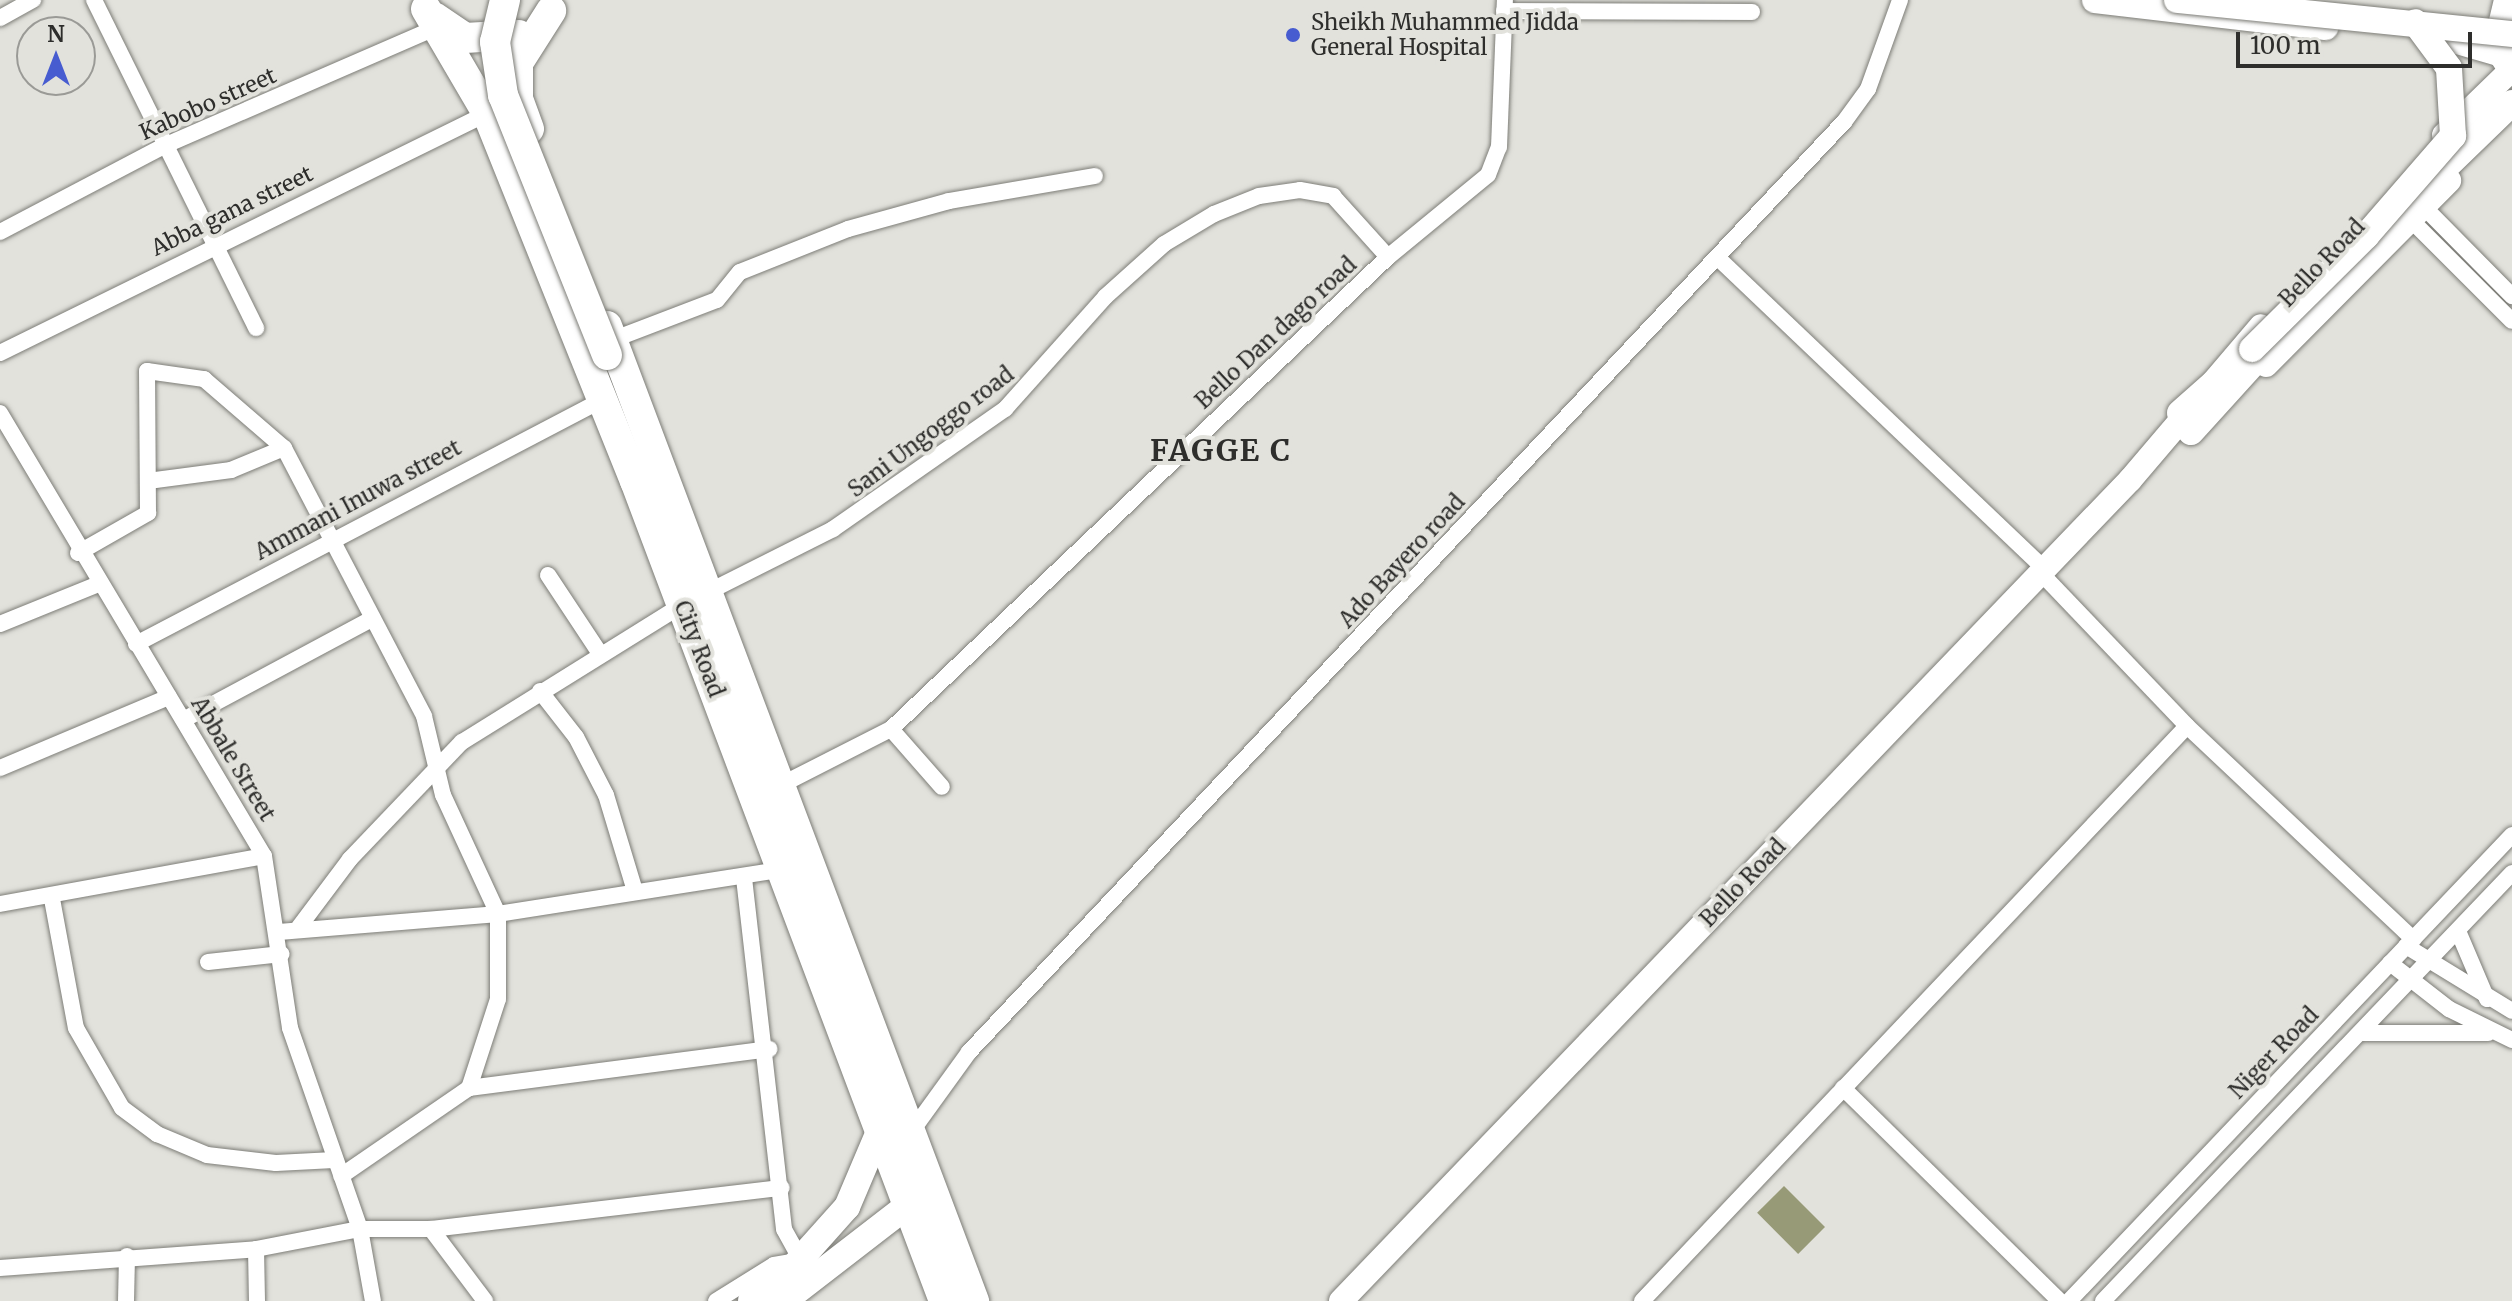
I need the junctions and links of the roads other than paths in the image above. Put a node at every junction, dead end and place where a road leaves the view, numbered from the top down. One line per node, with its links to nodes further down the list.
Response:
1 (33, 0): 12 (street)
2 (94, 0): 19 (street)
3 (505, 0): 29 (highway, bridge)
4 (1900, 0): 25 (street, Ado Bayero road)
5 (2095, 0): 14 (main road)
6 (2177, 0): 13 (main road, bridge)
7 (2352, 0): 14 (main road)
8 (555, 5): 10 (highway); 15 (highway)
9 (1504, 5): 11 (street); 24 (street, Bello Dan dago road)
10 (429, 12): 17 (highway, City Road); 19 (street, Kabobo street)
11 (1752, 12)
12 (0, 18)
13 (2415, 22): 14 (main road, bridge); 30 (main road, bridge)
14 (2509, 35): 34 (street, Bello Road)
15 (518, 98): 17 (street, Abba gana street); 29 (highway)
16 (2512, 103): 30 (main road)
17 (487, 113): 23 (street, Abba gana street); 32 (highway, City Road)
18 (2512, 121): 21 (street, Bello Road)
19 (166, 145): 22 (street, Kabobo street); 23 (street)
20 (1095, 176): 29 (street)
21 (2416, 213): 26 (street); 27 (street); 34 (street, Bello Road)
22 (0, 232)
23 (213, 243): 28 (street); 31 (street, Abba gana street)
24 (1388, 257): 42 (street, Sani Ungoggo road); 51 (street, Bello Dan dago road)
25 (1718, 258): 39 (street); 83 (street, Ado Bayero road)
26 (2512, 296)
27 (2512, 321)
28 (256, 328)
29 (609, 347): 42 (highway, City Road)
30 (2256, 351): 34 (main road)
31 (0, 353)
32 (602, 400): 37 (street, Ammani Inuwa street); 42 (highway, City Road)
33 (0, 413): 38 (street, Abbale Street)
34 (2186, 423): 39 (street, Bello Road)
35 (284, 448): 36 (street); 36 (street); 37 (street)
36 (148, 481): 38 (street)
37 (331, 537): 43 (street); 45 (street, Ammani Inuwa street)
38 (78, 553): 41 (street, Abbale Street)
39 (2041, 569): 50 (street); 102 (street, Bello Road)
40 (548, 575): 46 (street)
41 (96, 585): 44 (street); 45 (street, Abbale Street)
42 (694, 599): 46 (street, Sani Ungoggo road); 54 (highway, City Road); 58 (highway, City Road)
43 (373, 618): 49 (street); 53 (street)
44 (0, 624)
45 (136, 644): 48 (street, Abbale Street)
46 (599, 652): 47 (street, Sani Ungoggo road)
47 (540, 691): 53 (street, Sani Ungoggo road); 61 (street)
48 (169, 697): 49 (street, Abbale Street); 52 (street)
49 (185, 719): 57 (street, Abbale Street)
50 (2187, 726): 68 (street); 81 (street)
51 (891, 729): 54 (street, Bello Dan dago road); 55 (street)
52 (0, 768)
53 (439, 769): 64 (street); 65 (street, Sani Ungoggo road)
54 (777, 787): 83 (highway, City Road)
55 (942, 787)
56 (2512, 835): 68 (street, Niger Road)
57 (264, 856): 62 (street); 67 (street, Abbale Street)
58 (784, 869): 60 (street); 82 (highway, City Road)
59 (2512, 873): 66 (street)
60 (744, 876): 61 (street); 79 (street)
61 (635, 891): 64 (street)
62 (52, 899): 63 (street); 84 (street)
63 (0, 904)
64 (498, 914): 65 (street); 80 (street)
65 (299, 927): 67 (street)
66 (2458, 931): 70 (street); 74 (street)
67 (279, 932): 69 (street, Abbale Street)
68 (2409, 943): 70 (street); 72 (street, Niger Road)
69 (282, 954): 71 (street); 84 (street, Abbale Street)
70 (2426, 961): 73 (street); 74 (street)
71 (208, 962)
72 (2390, 963): 73 (street); 105 (street, Niger Road)
73 (2410, 979): 76 (street); 77 (street)
74 (2487, 999): 75 (street)
75 (2512, 1011)
76 (2362, 1033): 77 (street); 106 (street)
77 (2490, 1033): 78 (street)
78 (2512, 1040)
79 (769, 1049): 80 (street); 86 (street)
80 (469, 1088): 85 (street)
81 (1843, 1088): 103 (street); 104 (street)
82 (878, 1134): 87 (highway, City Road); 93 (main road)
83 (908, 1136): 101 (highway, City Road)
84 (334, 1160): 85 (street, Abbale Street)
85 (341, 1176): 88 (street, Abbale Street)
86 (782, 1188): 89 (street); 93 (street)
87 (907, 1206): 93 (main road); 100 (highway, City Road)
88 (360, 1229): 89 (street); 90 (street); 96 (street, Abbale Street)
89 (431, 1229): 97 (street)
90 (256, 1249): 91 (street); 95 (street)
91 (127, 1256): 92 (street); 94 (street)
92 (0, 1268)
93 (798, 1284): 98 (street); 99 (main road)
94 (126, 1301)
95 (257, 1301)
96 (373, 1301)
97 (485, 1301)
98 (716, 1301)
99 (751, 1301)
100 (944, 1301)
101 (974, 1301)
102 (1341, 1301)
103 (1642, 1301)
104 (2060, 1301)
105 (2069, 1301)
106 (2103, 1301)

